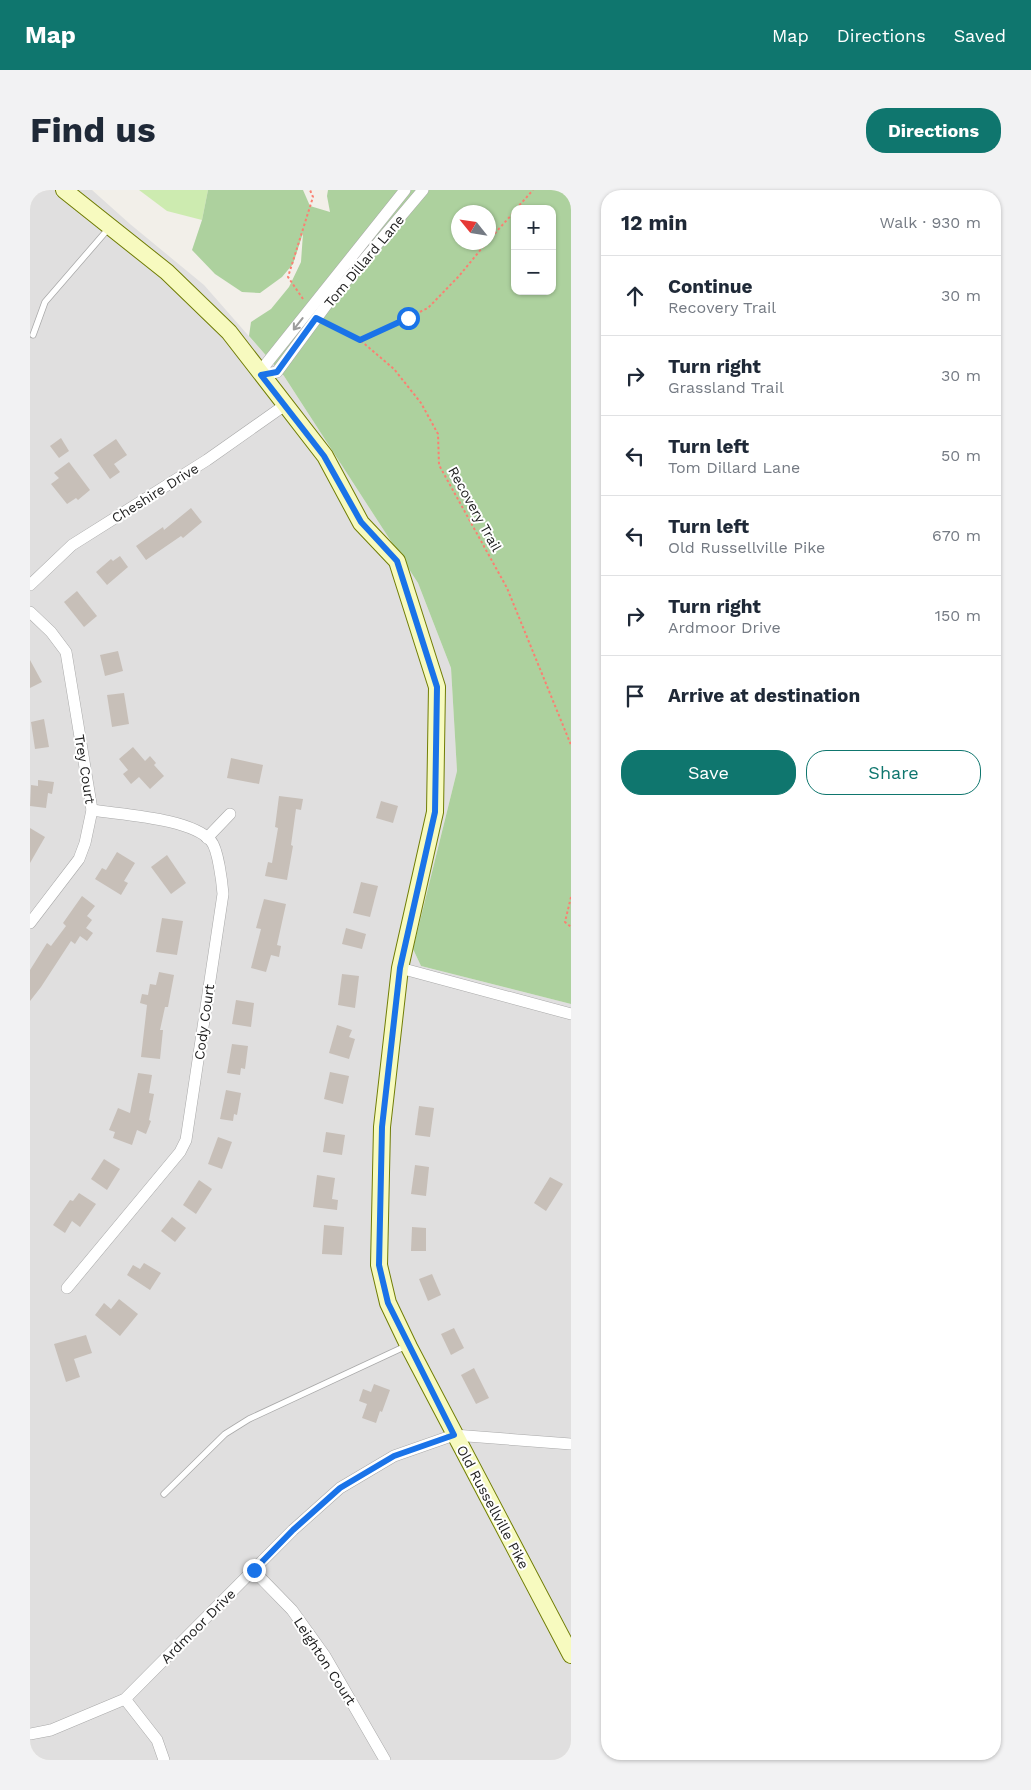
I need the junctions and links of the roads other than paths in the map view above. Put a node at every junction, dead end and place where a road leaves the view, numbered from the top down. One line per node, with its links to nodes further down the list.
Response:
1 (64, 190): 4 (street, Old Russellville Pike)
2 (405, 190): 5 (street, Tom Dillard Lane)
3 (423, 190): 5 (street, Tom Dillard Lane)
4 (110, 227): 6 (lane); 7 (street, Old Russellville Pike)
5 (313, 314): 7 (street, Tom Dillard Lane)
6 (33, 335)
7 (261, 375): 8 (street, Old Russellville Pike)
8 (285, 405): 9 (street, Cheshire Drive); 15 (street, Old Russellville Pike)
9 (30, 585)
10 (30, 612): 11 (street, Trey Court)
11 (92, 810): 13 (street); 14 (street, Trey Court)
12 (230, 814): 13 (street)
13 (207, 838): 17 (street, Cody Court)
14 (30, 923)
15 (400, 968): 16 (street); 18 (street, Old Russellville Pike)
16 (571, 1014)
17 (67, 1288)
18 (408, 1345): 19 (street, Old Russellville Pike); 21 (lane)
19 (454, 1435): 20 (street); 22 (street, Ardmoor Drive); 23 (street, Old Russellville Pike)
20 (571, 1444)
21 (164, 1494)
22 (254, 1570): 24 (street, Ardmoor Drive); 27 (street, Leighton Court)
23 (571, 1655)
24 (125, 1699): 25 (street, Ardmoor Drive); 26 (street)
25 (30, 1734)
26 (164, 1760)
27 (385, 1760)

